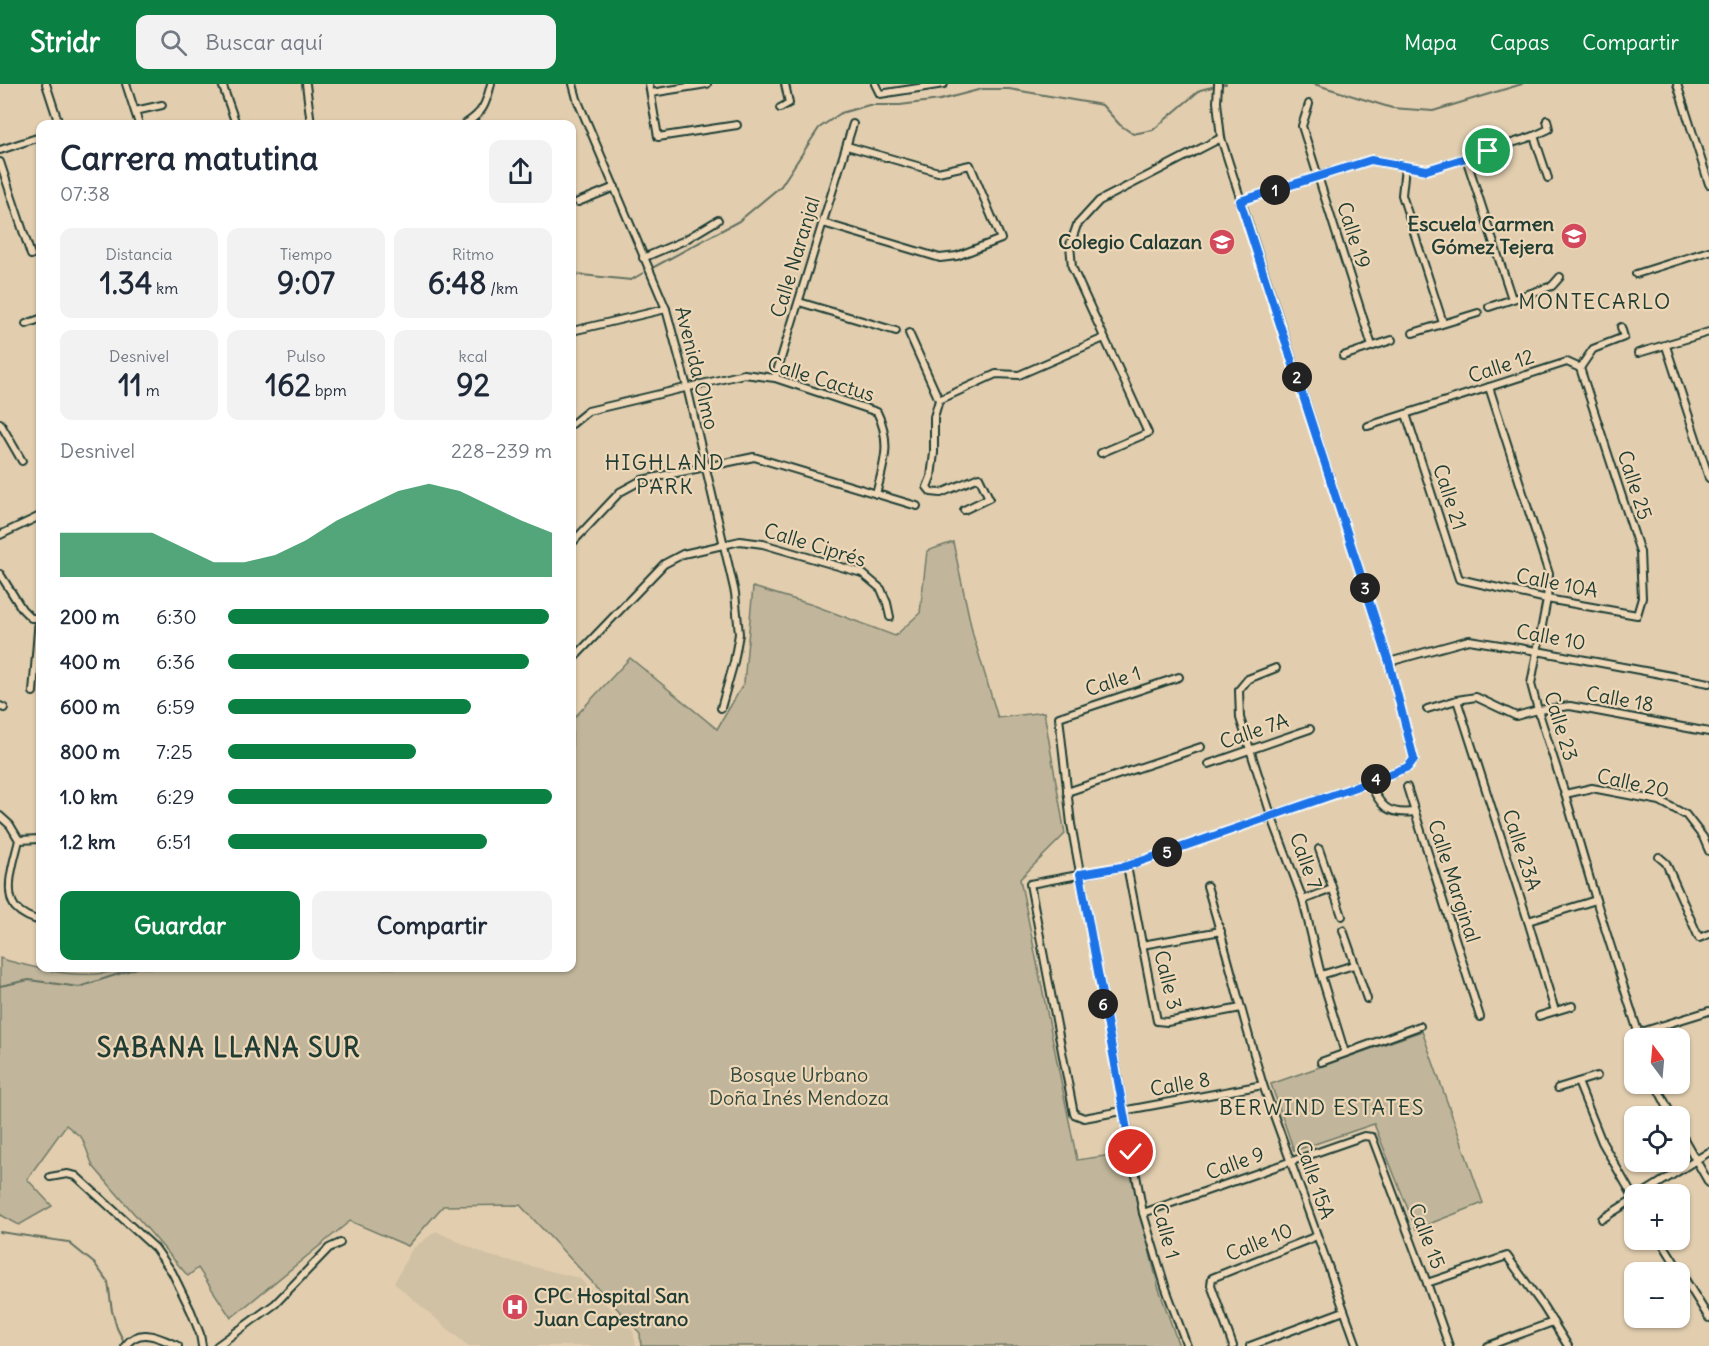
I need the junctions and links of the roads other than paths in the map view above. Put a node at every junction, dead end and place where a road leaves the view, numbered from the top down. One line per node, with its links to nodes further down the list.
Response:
1 (46, 84): 19 (street)
2 (126, 84): 18 (street)
3 (222, 84): 21 (street)
4 (306, 84): 22 (street)
5 (491, 84): 23 (street)
6 (573, 84): 40 (street, Avenida Olmo)
7 (649, 84): 14 (street)
8 (707, 84): 14 (street)
9 (785, 84): 17 (street)
10 (875, 84): 11 (street)
11 (944, 84)
12 (1218, 84): 29 (street)
13 (1677, 84): 39 (street)
14 (651, 93): 26 (street)
15 (1309, 104): 37 (street, Calle 19)
16 (162, 105): 18 (street)
17 (780, 108)
18 (135, 111): 20 (street)
19 (58, 120)
20 (138, 120)
21 (235, 120)
22 (310, 120)
23 (472, 120)
24 (1547, 120): 27 (street)
25 (853, 124): 31 (street, Calle Naranjal)
26 (737, 125)
27 (1534, 136): 33 (street); 38 (street)
28 (36, 137): 32 (street)
29 (1221, 138): 41 (street); 64 (street)
30 (1484, 138): 33 (street)
31 (847, 146): 44 (street, Calle Naranjal); 44 (street)
32 (0, 150)
33 (1488, 151): 34 (street)
34 (1466, 158): 36 (street); 50 (street)
35 (0, 162): 46 (street)
36 (1405, 167): 37 (street); 56 (street)
37 (1317, 176): 41 (street); 66 (street, Calle 19)
38 (1548, 178)
39 (1709, 184)
40 (615, 187): 42 (street); 47 (street, Avenida Olmo)
41 (1240, 201): 99 (street)
42 (578, 202)
43 (718, 220): 47 (street)
44 (823, 223): 51 (street, Calle Naranjal)
45 (1709, 251): 48 (street)
46 (31, 255)
47 (643, 258): 53 (street, Avenida Olmo)
48 (1636, 274)
49 (1560, 277): 50 (street)
50 (1512, 299): 52 (street)
51 (799, 302): 59 (street); 71 (street, Calle Naranjal)
52 (1489, 306)
53 (666, 309): 60 (street); 72 (street, Avenida Olmo)
54 (1478, 313): 56 (street)
55 (36, 320): 57 (street)
56 (1443, 323): 63 (street)
57 (26, 324)
58 (1621, 327): 70 (street)
59 (896, 330)
60 (576, 331)
61 (1709, 332): 67 (street)
62 (909, 333): 74 (street)
63 (1413, 333)
64 (1104, 338): 74 (street); 79 (street)
65 (1392, 340): 66 (street)
66 (1372, 346): 69 (street)
67 (1666, 346): 68 (street); 82 (street)
68 (1638, 353)
69 (1343, 356)
70 (1580, 368): 73 (street, Calle 12); 93 (street, Calle 25)
71 (775, 378): 72 (street, Calle Cactus); 83 (street, Calle Cactus)
72 (687, 387): 76 (street, Calle Cactus); 81 (street, Avenida Olmo)
73 (1489, 387): 75 (street, Calle 12); 92 (street, Calle 23)
74 (939, 400): 85 (street)
75 (1406, 414): 78 (street, Calle 12); 91 (street, Calle 21)
76 (576, 421)
77 (0, 423): 80 (street)
78 (1368, 426)
79 (1101, 453)
80 (22, 461)
81 (704, 466): 83 (street); 88 (street); 89 (street, Avenida Olmo)
82 (1709, 478)
83 (876, 494): 84 (street)
84 (916, 507)
85 (963, 510)
86 (36, 518): 87 (street)
87 (0, 535)
88 (576, 539)
89 (723, 544): 94 (street, Calle Ciprés); 97 (street, Calle Ciprés); 105 (street, Avenida Olmo)
90 (1, 580): 95 (street)
91 (1470, 582): 92 (street, Calle 10A)
92 (1547, 599): 93 (street, Calle 10A); 96 (street, Calle 23)
93 (1637, 615)
94 (890, 616)
95 (36, 618)
96 (1537, 651): 99 (street, Calle 10); 102 (street, Calle 10); 107 (street, Calle 23)
97 (576, 656)
98 (36, 660): 103 (street)
99 (1389, 662): 113 (street)
100 (1276, 668): 111 (street, Calle 7)
101 (1179, 677): 115 (street, Calle 1)
102 (1709, 683)
103 (33, 692)
104 (1457, 700): 106 (street, Calle 18); 107 (street, Calle 18); 133 (street, Calle 23A)
105 (721, 708)
106 (1427, 709)
107 (1538, 711): 109 (street, Calle 18); 116 (street, Calle 23)
108 (1310, 729): 111 (street, Calle 7A)
109 (1709, 732)
110 (1202, 747): 115 (street)
111 (1249, 750): 112 (street, Calle 7A); 118 (street, Calle 7)
112 (1209, 764)
113 (1370, 782): 117 (street, Calle Marginal); 118 (street)
114 (1407, 787): 117 (street)
115 (1067, 792): 126 (street, Calle 1)
116 (1565, 794): 123 (street, Calle 20); 130 (street, Calle 23)
117 (1414, 812): 146 (street, Calle Marginal)
118 (1271, 815): 125 (street); 129 (street, Calle 7)
119 (0, 816): 121 (street)
120 (36, 839): 121 (street)
121 (19, 840): 132 (street)
122 (1319, 849): 128 (street)
123 (1709, 851)
124 (1659, 857): 136 (street)
125 (1127, 866): 126 (street); 137 (street, Calle 3)
126 (1080, 874): 156 (street, Calle 1); 156 (street, Calle 8)
127 (1207, 886): 135 (street, Calle 15A)
128 (1332, 889): 129 (street); 131 (street)
129 (1303, 900): 139 (street, Calle 7)
130 (1596, 900): 133 (street); 148 (street, Calle 23)
131 (1342, 916)
132 (36, 920)
133 (1528, 921): 143 (street, Calle 23A)
134 (1343, 930): 138 (street)
135 (1221, 931): 137 (street); 142 (street, Calle 15A)
136 (1709, 934)
137 (1142, 945): 142 (street, Calle 3)
138 (1354, 965): 139 (street); 140 (street)
139 (1321, 975): 150 (street, Calle 7)
140 (1367, 999)
141 (1572, 1006): 143 (street)
142 (1240, 1008): 154 (street, Calle 15A)
143 (1555, 1011): 145 (street)
144 (1709, 1011): 149 (street)
145 (1539, 1016)
146 (1480, 1017)
147 (1420, 1026): 150 (street)
148 (1636, 1028)
149 (1661, 1028)
150 (1345, 1053): 151 (street)
151 (1321, 1062)
152 (1597, 1076): 153 (street)
153 (1578, 1082): 155 (street); 164 (street)
154 (1263, 1085): 156 (street, Calle 8); 161 (street, Calle 15A)
155 (1558, 1088)
156 (1123, 1111): 167 (street, Calle 1)
157 (1372, 1137): 161 (street, Calle 9); 172 (street, Calle 15)
158 (1690, 1150): 160 (street)
159 (1709, 1152): 160 (street)
160 (1695, 1160): 163 (street); 165 (street)
161 (1291, 1161): 167 (street, Calle 9); 169 (street, Calle 15A)
162 (50, 1177): 178 (street)
163 (1709, 1183)
164 (1626, 1184)
165 (1658, 1184)
166 (1624, 1206): 168 (street)
167 (1143, 1213): 180 (street, Calle 1)
168 (1602, 1219)
169 (1317, 1236): 173 (street, Calle 15A); 181 (street, Calle 10)
170 (340, 1243): 179 (street)
171 (1667, 1250): 174 (street)
172 (1427, 1283): 175 (street); 184 (street, Calle 15)
173 (1344, 1311): 182 (street); 183 (street, Calle 15A)
174 (1709, 1318)
175 (1552, 1322): 185 (street); 186 (street)
176 (124, 1346): 177 (street)
177 (178, 1346)
178 (202, 1346)
179 (217, 1346)
180 (1187, 1346)
181 (1233, 1346)
182 (1250, 1346)
183 (1357, 1346)
184 (1449, 1346)
185 (1488, 1346)
186 (1568, 1346)

